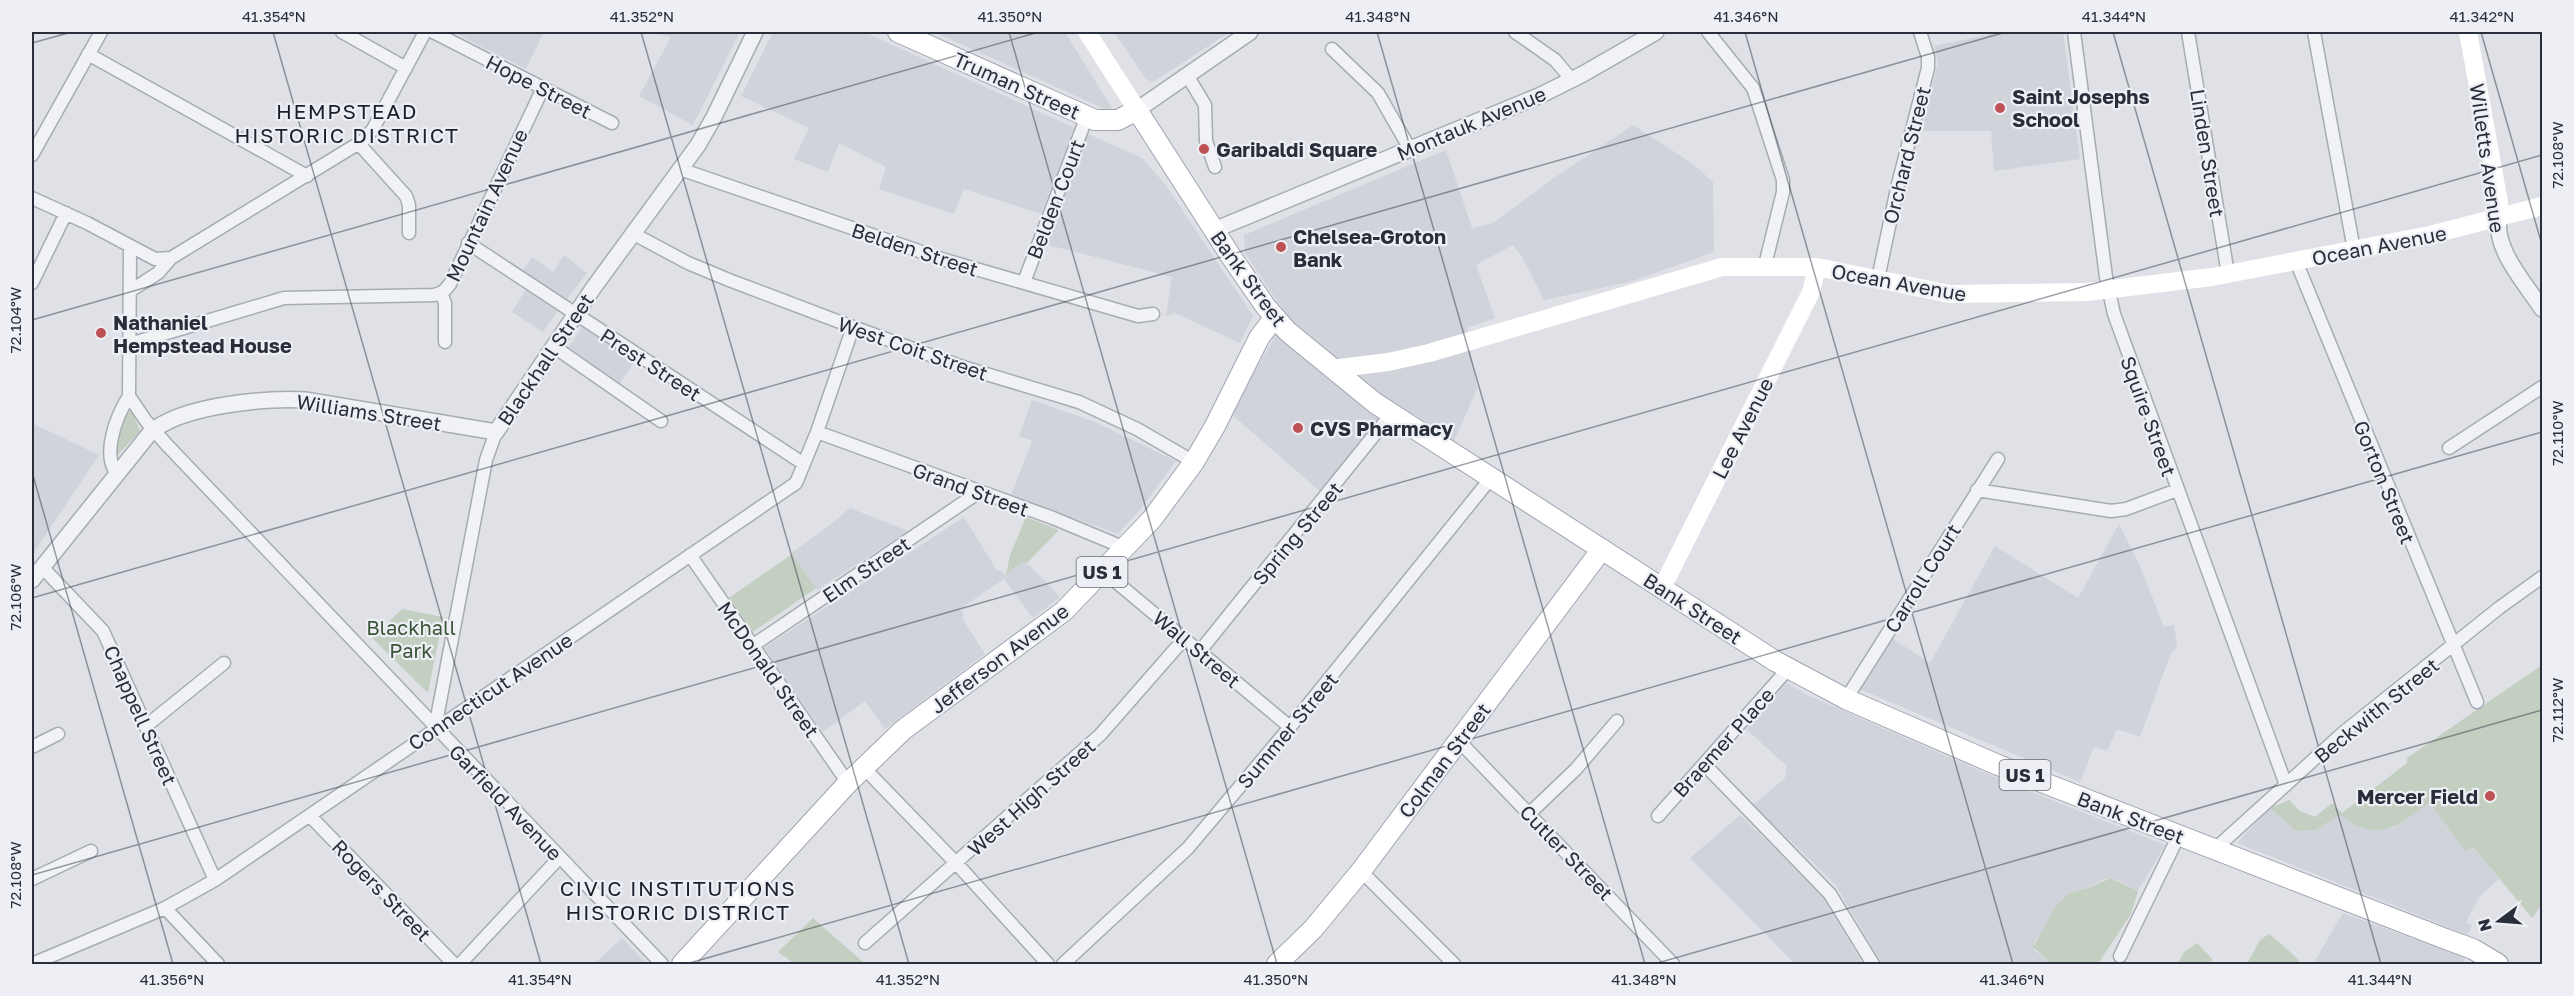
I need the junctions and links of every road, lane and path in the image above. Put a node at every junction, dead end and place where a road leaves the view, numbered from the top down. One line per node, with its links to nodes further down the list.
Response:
1 (101, 32): 18 (street)
2 (342, 32): 19 (street)
3 (425, 32): 19 (street)
4 (433, 32): 22 (street, Hope Street)
5 (755, 32): 30 (street, Blackhall Street)
6 (898, 32): 24 (main road, Truman Street)
7 (1087, 32): 23 (main road, Bank Street)
8 (1250, 32): 20 (street)
9 (1515, 32): 21 (street)
10 (1656, 32): 21 (street, Montauk Avenue)
11 (1708, 32): 44 (street)
12 (1920, 32): 47 (street, Orchard Street)
13 (2074, 32): 50 (street, Squire Street)
14 (2188, 32): 46 (street, Linden Street)
15 (2314, 32): 41 (street)
16 (2468, 32): 35 (main road, Willetts Avenue)
17 (1332, 49): 27 (street)
18 (88, 54): 28 (street); 31 (street)
19 (406, 68): 26 (street)
20 (1187, 75): 23 (street); 29 (street)
21 (1572, 80): 27 (street, Montauk Avenue)
22 (543, 88): 25 (street, Hope Street); 39 (street, Mountain Avenue)
23 (1137, 110): 24 (main road, Truman Street); 36 (main road, Bank Street)
24 (1087, 116): 48 (street, Belden Court)
25 (612, 123)
26 (359, 144): 31 (street); 37 (street)
27 (1410, 149): 36 (street, Montauk Avenue)
28 (32, 155)
29 (1215, 167)
30 (680, 169): 38 (street, Blackhall Street); 48 (street, Belden Street)
31 (307, 176): 42 (street)
32 (32, 198): 34 (street)
33 (2542, 206): 35 (main road, Ocean Avenue)
34 (66, 213): 40 (street); 49 (street)
35 (2499, 219): 41 (main road, Ocean Avenue); 53 (street, Willetts Avenue)
36 (1214, 230): 56 (main road, Bank Street)
37 (409, 232)
38 (632, 233): 54 (street, Blackhall Street); 57 (street, West Coit Street)
39 (468, 243): 52 (street, Mountain Avenue); 54 (street, Prest Street)
40 (130, 246): 42 (street); 51 (street)
41 (2354, 250): 43 (main road, Ocean Avenue)
42 (171, 258): 51 (street)
43 (2296, 261): 46 (main road, Ocean Avenue); 87 (street, Gorton Street)
44 (1765, 265): 45 (main road, Ocean Avenue); 61 (main road, Ocean Avenue)
45 (1817, 267): 47 (main road, Ocean Avenue); 85 (main road, Lee Avenue)
46 (2228, 274): 50 (main road, Ocean Avenue)
47 (1878, 279): 50 (main road, Ocean Avenue)
48 (1024, 282): 55 (street, Belden Street)
49 (32, 283)
50 (2108, 290): 76 (street, Squire Street)
51 (130, 291): 59 (street)
52 (441, 293): 58 (street); 59 (street, Mountain Avenue)
53 (2542, 309)
54 (575, 314): 60 (street, Blackhall Street); 72 (street, Prest Street)
55 (1153, 314)
56 (1274, 318): 61 (main road, Bank Street / US 1); 71 (main road, Jefferson Avenue / US 1)
57 (853, 327): 68 (street, Connecticut Avenue); 71 (street, West Coit Street)
58 (445, 342)
59 (130, 344): 63 (street)
60 (553, 346): 65 (street); 67 (street, Blackhall Street)
61 (1332, 369): 64 (main road, Bank Street / US 1)
62 (2542, 387): 69 (street)
63 (129, 396): 66 (street, Garfield Avenue); 73 (street)
64 (1392, 413): 74 (main road, Bank Street / US 1); 89 (street, Spring Street)
65 (661, 421)
66 (153, 430): 67 (street, Williams Street); 73 (street, Williams Street); 97 (street, Garfield Avenue)
67 (496, 432): 97 (street, Blackhall Street)
68 (817, 432): 72 (street, Connecticut Avenue); 77 (street, Grand Street)
69 (2449, 448)
70 (1998, 459): 75 (street, Carroll Court)
71 (1194, 462): 78 (main road, Jefferson Avenue / US 1)
72 (804, 464): 80 (street, Connecticut Avenue)
73 (117, 474): 81 (street, Williams Street)
74 (1491, 478): 79 (main road, Bank Street / US 1); 96 (street, Summer Street)
75 (1977, 490): 76 (street); 92 (street, Carroll Court)
76 (2177, 490): 104 (street, Squire Street)
77 (980, 492): 78 (street, Grand Street); 88 (street, Elm Street)
78 (1125, 548): 82 (main road, Jefferson Avenue / US 1)
79 (1602, 549): 85 (main road, Bank Street / US 1); 99 (main road, Colman Street)
80 (690, 555): 88 (street, McDonald Street); 97 (street, Connecticut Avenue)
81 (42, 568): 84 (street, Williams Street); 95 (street, Chappell Street)
82 (1103, 571): 86 (street, Wall Street); 102 (main road, Jefferson Avenue / US 1)
83 (2542, 577): 87 (street, Beckwith Street)
84 (32, 580)
85 (1662, 588): 91 (main road, Bank Street / US 1)
86 (1184, 639): 89 (street, Wall Street); 112 (street, West High Street)
87 (2454, 645): 93 (street, Gorton Street); 104 (street, Beckwith Street)
88 (752, 646): 103 (street, McDonald Street)
89 (1200, 651): 96 (street, Wall Street)
90 (224, 663): 95 (street)
91 (1788, 669): 92 (main road, Bank Street / US 1); 101 (street, Braemer Place)
92 (1846, 699): 108 (main road, Bank Street / US 1)
93 (2477, 702)
94 (1617, 721): 105 (street)
95 (146, 726): 115 (street, Chappell Street)
96 (1290, 727): 126 (street, Summer Street)
97 (435, 728): 106 (street, Connecticut Avenue); 111 (street, Garfield Avenue)
98 (58, 734): 100 (street)
99 (1458, 741): 105 (street, Cutler Street); 113 (main road, Colman Street)
100 (32, 747)
101 (1705, 765): 107 (street, Braemer Place); 130 (street)
102 (864, 768): 103 (main road, Jefferson Avenue / US 1); 112 (street)
103 (848, 783): 124 (main road, Jefferson Avenue / US 1)
104 (2286, 785): 109 (street, Beckwith Street)
105 (1530, 813): 129 (street, Cutler Street)
106 (310, 816): 115 (street, Connecticut Avenue); 121 (street, Rogers Street)
107 (1658, 816)
108 (2179, 835): 109 (main road, Bank Street / US 1); 118 (street)
109 (2214, 849): 131 (main road, Bank Street / US 1)
110 (91, 851): 114 (street)
111 (559, 858): 122 (street); 123 (street, Garfield Avenue)
112 (957, 864): 117 (street, West High Street); 125 (street)
113 (1361, 871): 127 (main road, Colman Street); 128 (street)
114 (32, 879)
115 (215, 880): 116 (street, Connecticut Avenue)
116 (165, 908): 119 (street, Connecticut Avenue); 120 (street)
117 (865, 943)
118 (2120, 956)
119 (32, 964)
120 (218, 964)
121 (454, 964)
122 (459, 964)
123 (662, 964)
124 (681, 964)
125 (1048, 964)
126 (1063, 964)
127 (1277, 964)
128 (1454, 964)
129 (1673, 964)
130 (1873, 964)
131 (2498, 964)

